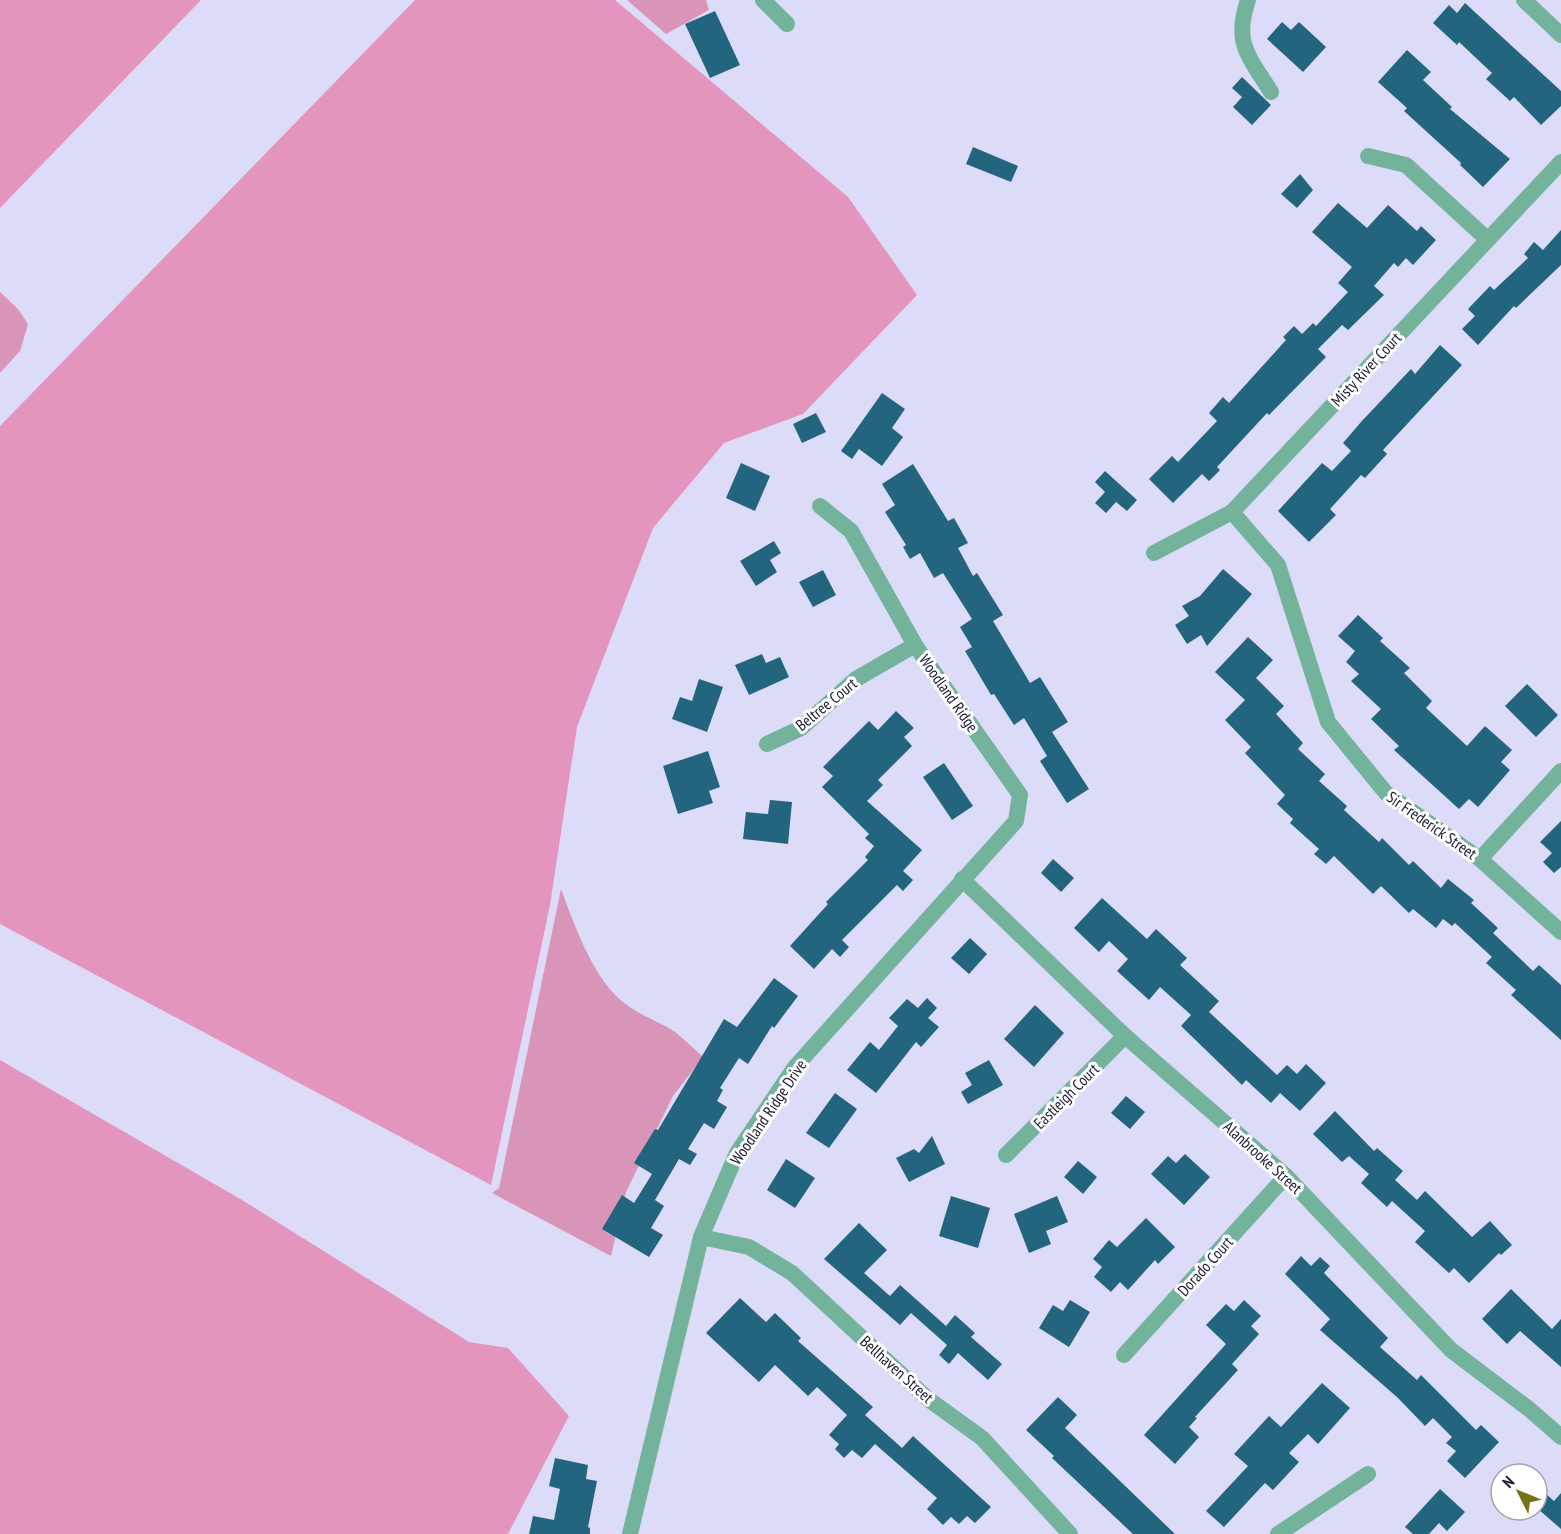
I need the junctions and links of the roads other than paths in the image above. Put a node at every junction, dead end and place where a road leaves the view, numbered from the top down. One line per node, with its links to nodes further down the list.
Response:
1 (763, 0): 4 (street)
2 (1248, 0): 6 (street)
3 (1524, 0): 5 (street)
4 (786, 24)
5 (1561, 35)
6 (1271, 92)
7 (1368, 156): 9 (street)
8 (1561, 162): 9 (street, Misty River Court)
9 (1487, 239): 11 (street, Misty River Court)
10 (820, 506): 13 (street, Woodland Ridge)
11 (1232, 512): 12 (street, Misty River Court); 16 (street, Sir Frederick Street)
12 (1154, 554)
13 (915, 645): 14 (street, Beltree Court); 17 (street, Woodland Ridge)
14 (767, 744)
15 (1561, 771): 16 (street)
16 (1480, 859): 18 (street, Sir Frederick Street)
17 (962, 879): 19 (street, Alanbrooke Street); 22 (street, Woodland Ridge Drive)
18 (1561, 932)
19 (1125, 1036): 20 (street, Eastleigh Court); 21 (street, Alanbrooke Street)
20 (1006, 1155)
21 (1286, 1176): 23 (street, Dorado Court); 24 (street, Alanbrooke Street)
22 (701, 1237): 26 (street, Woodland Ridge Drive); 27 (street, Bellhaven Street)
23 (1124, 1355)
24 (1561, 1437)
25 (1368, 1474): 28 (street)
26 (630, 1534)
27 (1070, 1534)
28 (1278, 1534)

